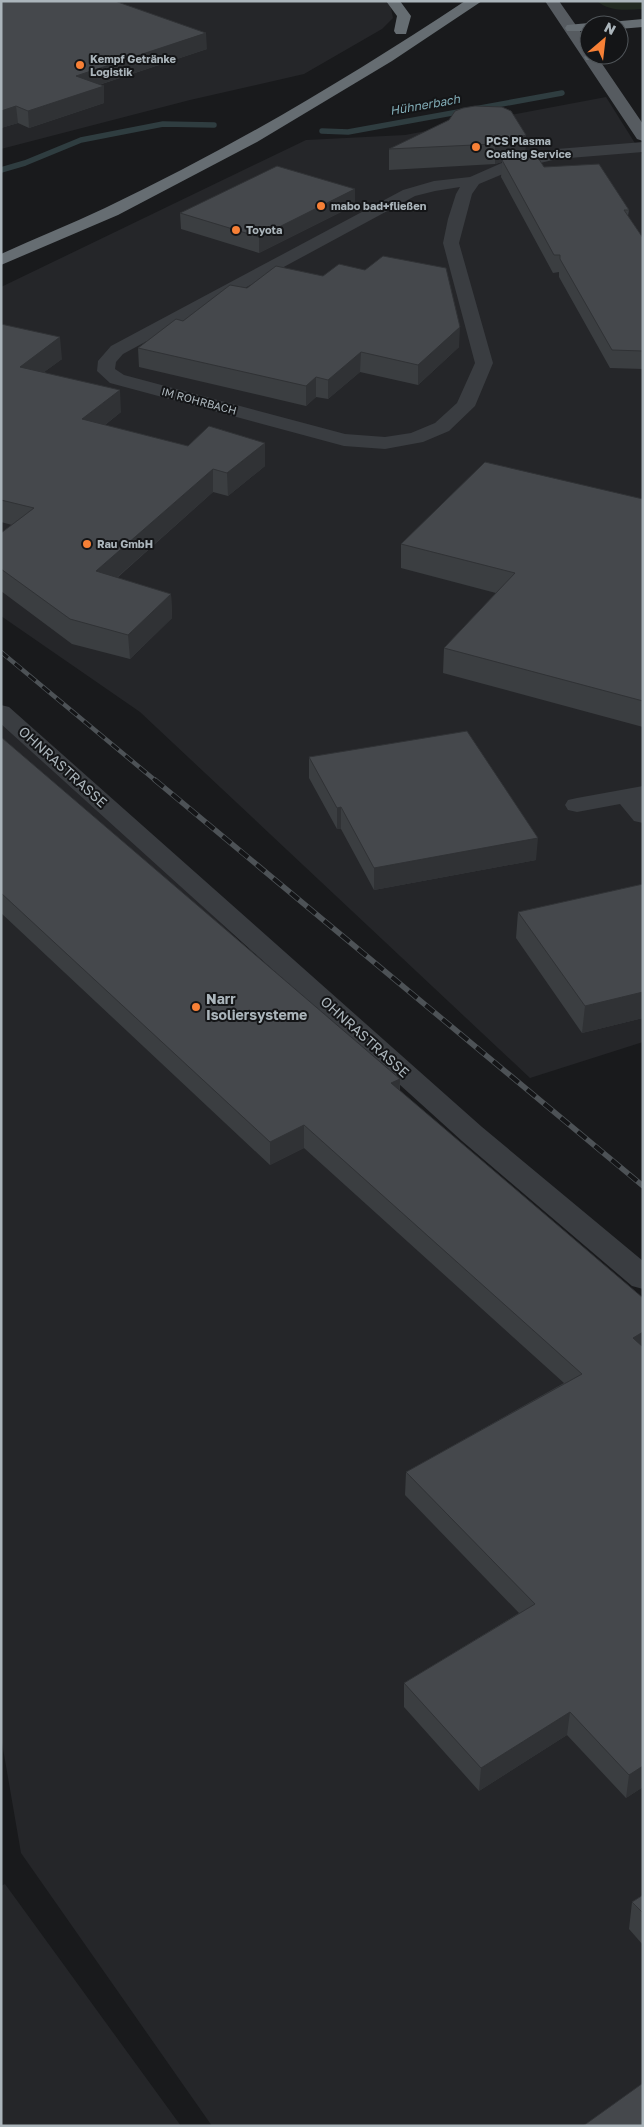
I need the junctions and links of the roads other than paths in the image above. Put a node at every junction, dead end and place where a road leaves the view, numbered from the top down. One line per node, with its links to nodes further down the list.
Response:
1 (393, 1): 8 (highway)
2 (475, 1): 19 (highway)
3 (552, 1): 10 (main road)
4 (416, 22): 8 (highway)
5 (643, 23): 6 (highway)
6 (629, 24)
7 (643, 29): 9 (highway)
8 (401, 31): 11 (highway)
9 (629, 31)
10 (579, 33)
11 (385, 41)
12 (597, 65): 16 (main road)
13 (322, 81): 14 (highway)
14 (306, 90)
15 (240, 127): 19 (highway)
16 (643, 136)
17 (643, 147): 18 (street, IM ROHRBACH)
18 (473, 181): 18 (street, IM ROHRBACH)
19 (59, 233): 20 (highway)
20 (1, 260)
21 (1, 712): 25 (street, OHNRASTRASSE)
22 (634, 795): 23 (street); 24 (street)
23 (577, 805)
24 (643, 816)
25 (643, 1278)

